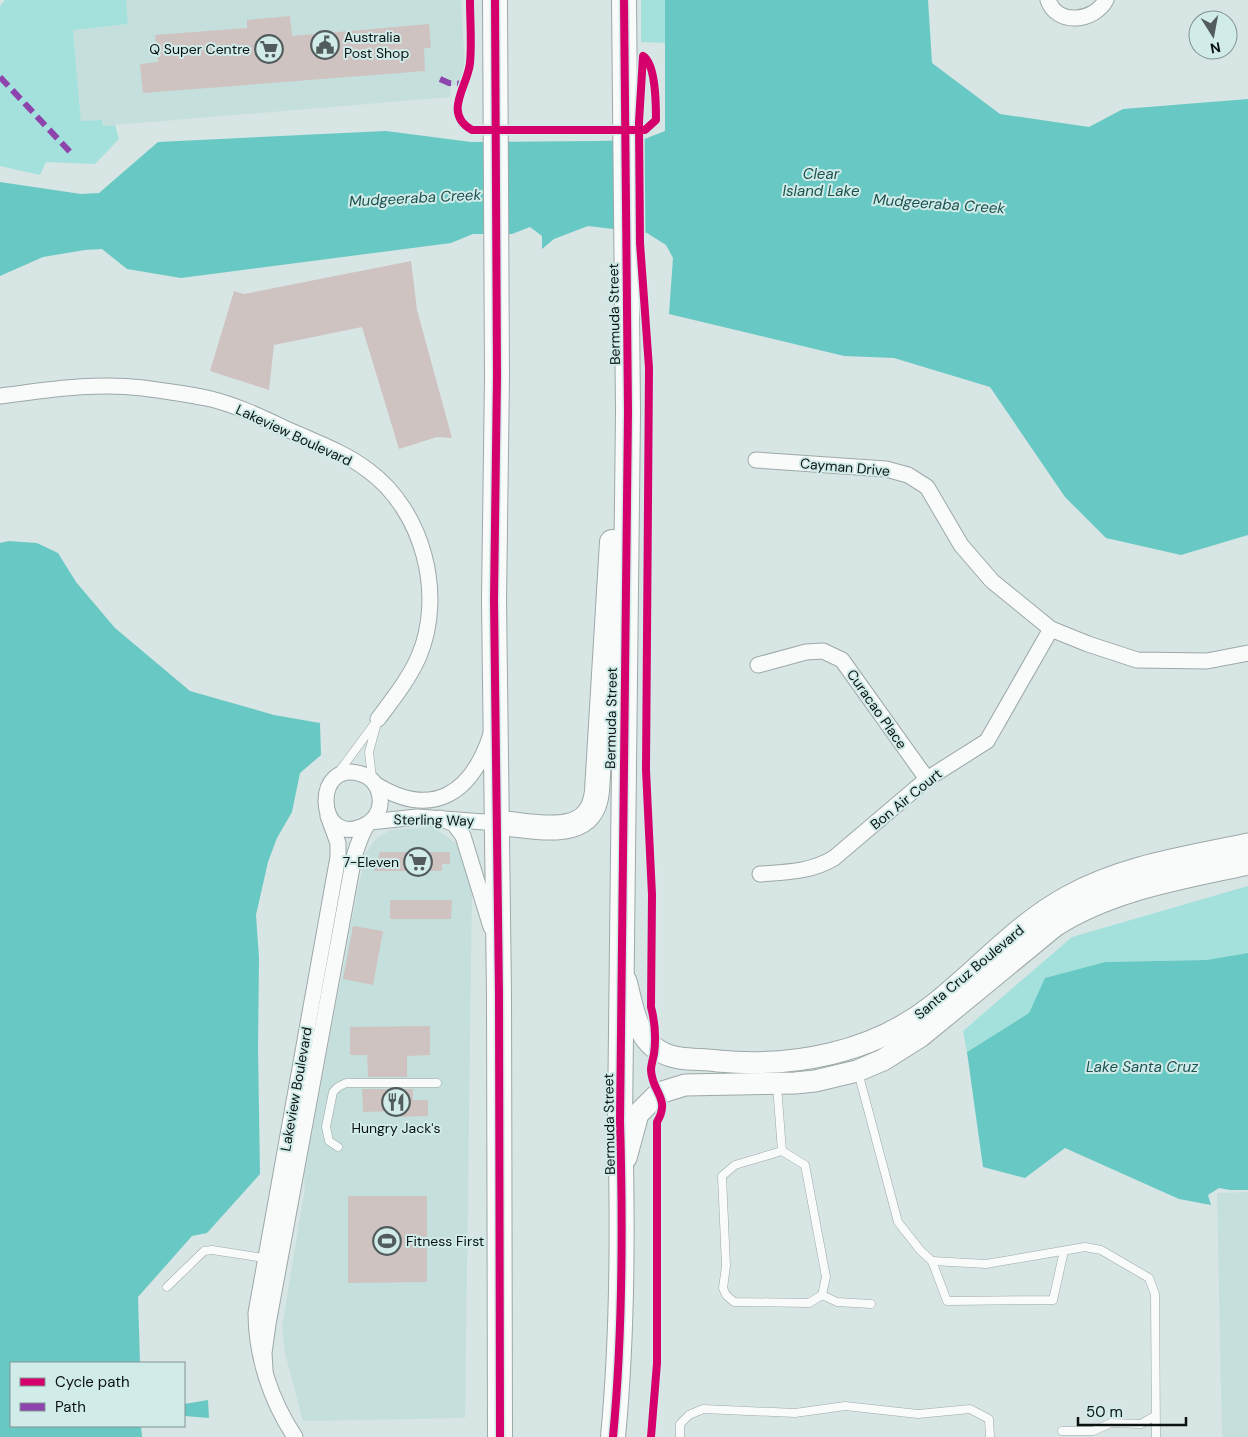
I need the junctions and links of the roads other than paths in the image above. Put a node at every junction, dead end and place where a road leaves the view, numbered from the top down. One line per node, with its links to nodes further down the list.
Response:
1 (494, 0): 11 (main road)
2 (624, 0): 6 (main road, Bermuda Street)
3 (1048, 0): 4 (street)
4 (1106, 0)
5 (0, 396): 12 (street, Lakeview Boulevard)
6 (628, 412): 19 (main road); 26 (main road, Bermuda Street)
7 (756, 460): 8 (street, Cayman Drive)
8 (1051, 629): 9 (street, Cayman Drive); 13 (street, Bon Air Court)
9 (1248, 653)
10 (758, 665): 13 (street, Curacao Place)
11 (497, 717): 15 (street, Sterling Way); 19 (main road)
12 (378, 719): 14 (lane); 15 (lane)
13 (927, 779): 22 (street, Bon Air Court)
14 (331, 783): 15 (street); 16 (street)
15 (374, 783): 18 (street)
16 (326, 810): 18 (street); 23 (street, Lakeview Boulevard)
17 (440, 818): 18 (street, Sterling Way); 19 (street, Sterling Way); 25 (street)
18 (369, 823): 24 (street, Lakeview Boulevard)
19 (498, 823): 25 (main road)
20 (1248, 844): 29 (street, Santa Cruz Boulevard)
21 (1248, 864): 31 (street, Santa Cruz Boulevard)
22 (760, 874)
23 (334, 885): 24 (street); 27 (street, Lakeview Boulevard)
24 (346, 902): 28 (street, Lakeview Boulevard)
25 (499, 953): 49 (main road)
26 (621, 965): 30 (street, Santa Cruz Boulevard); 37 (main road, Bermuda Street)
27 (311, 1004): 28 (street); 36 (street, Lakeview Boulevard)
28 (326, 1007): 36 (street, Lakeview Boulevard)
29 (850, 1050): 30 (street, Santa Cruz Boulevard); 31 (street)
30 (687, 1059): 33 (street)
31 (857, 1070): 33 (street, Santa Cruz Boulevard); 41 (lane)
32 (437, 1083): 34 (lane)
33 (769, 1084): 35 (lane); 37 (street, Santa Cruz Boulevard)
34 (338, 1147)
35 (782, 1150): 43 (lane); 43 (lane)
36 (288, 1174): 39 (street, Lakeview Boulevard); 40 (street, Lakeview Boulevard)
37 (622, 1176): 50 (main road, Bermuda Street)
38 (1064, 1251): 41 (lane); 41 (lane); 46 (lane)
39 (264, 1258): 40 (street); 42 (lane); 45 (street, Lakeview Boulevard)
40 (280, 1260): 45 (street, Lakeview Boulevard)
41 (932, 1261)
42 (167, 1287)
43 (822, 1295): 44 (lane)
44 (871, 1304)
45 (265, 1370): 48 (street, Lakeview Boulevard)
46 (1155, 1416): 47 (lane); 53 (lane)
47 (1062, 1430)
48 (295, 1437)
49 (500, 1437)
50 (613, 1437)
51 (680, 1437): 52 (lane)
52 (990, 1437)
53 (1156, 1437)

